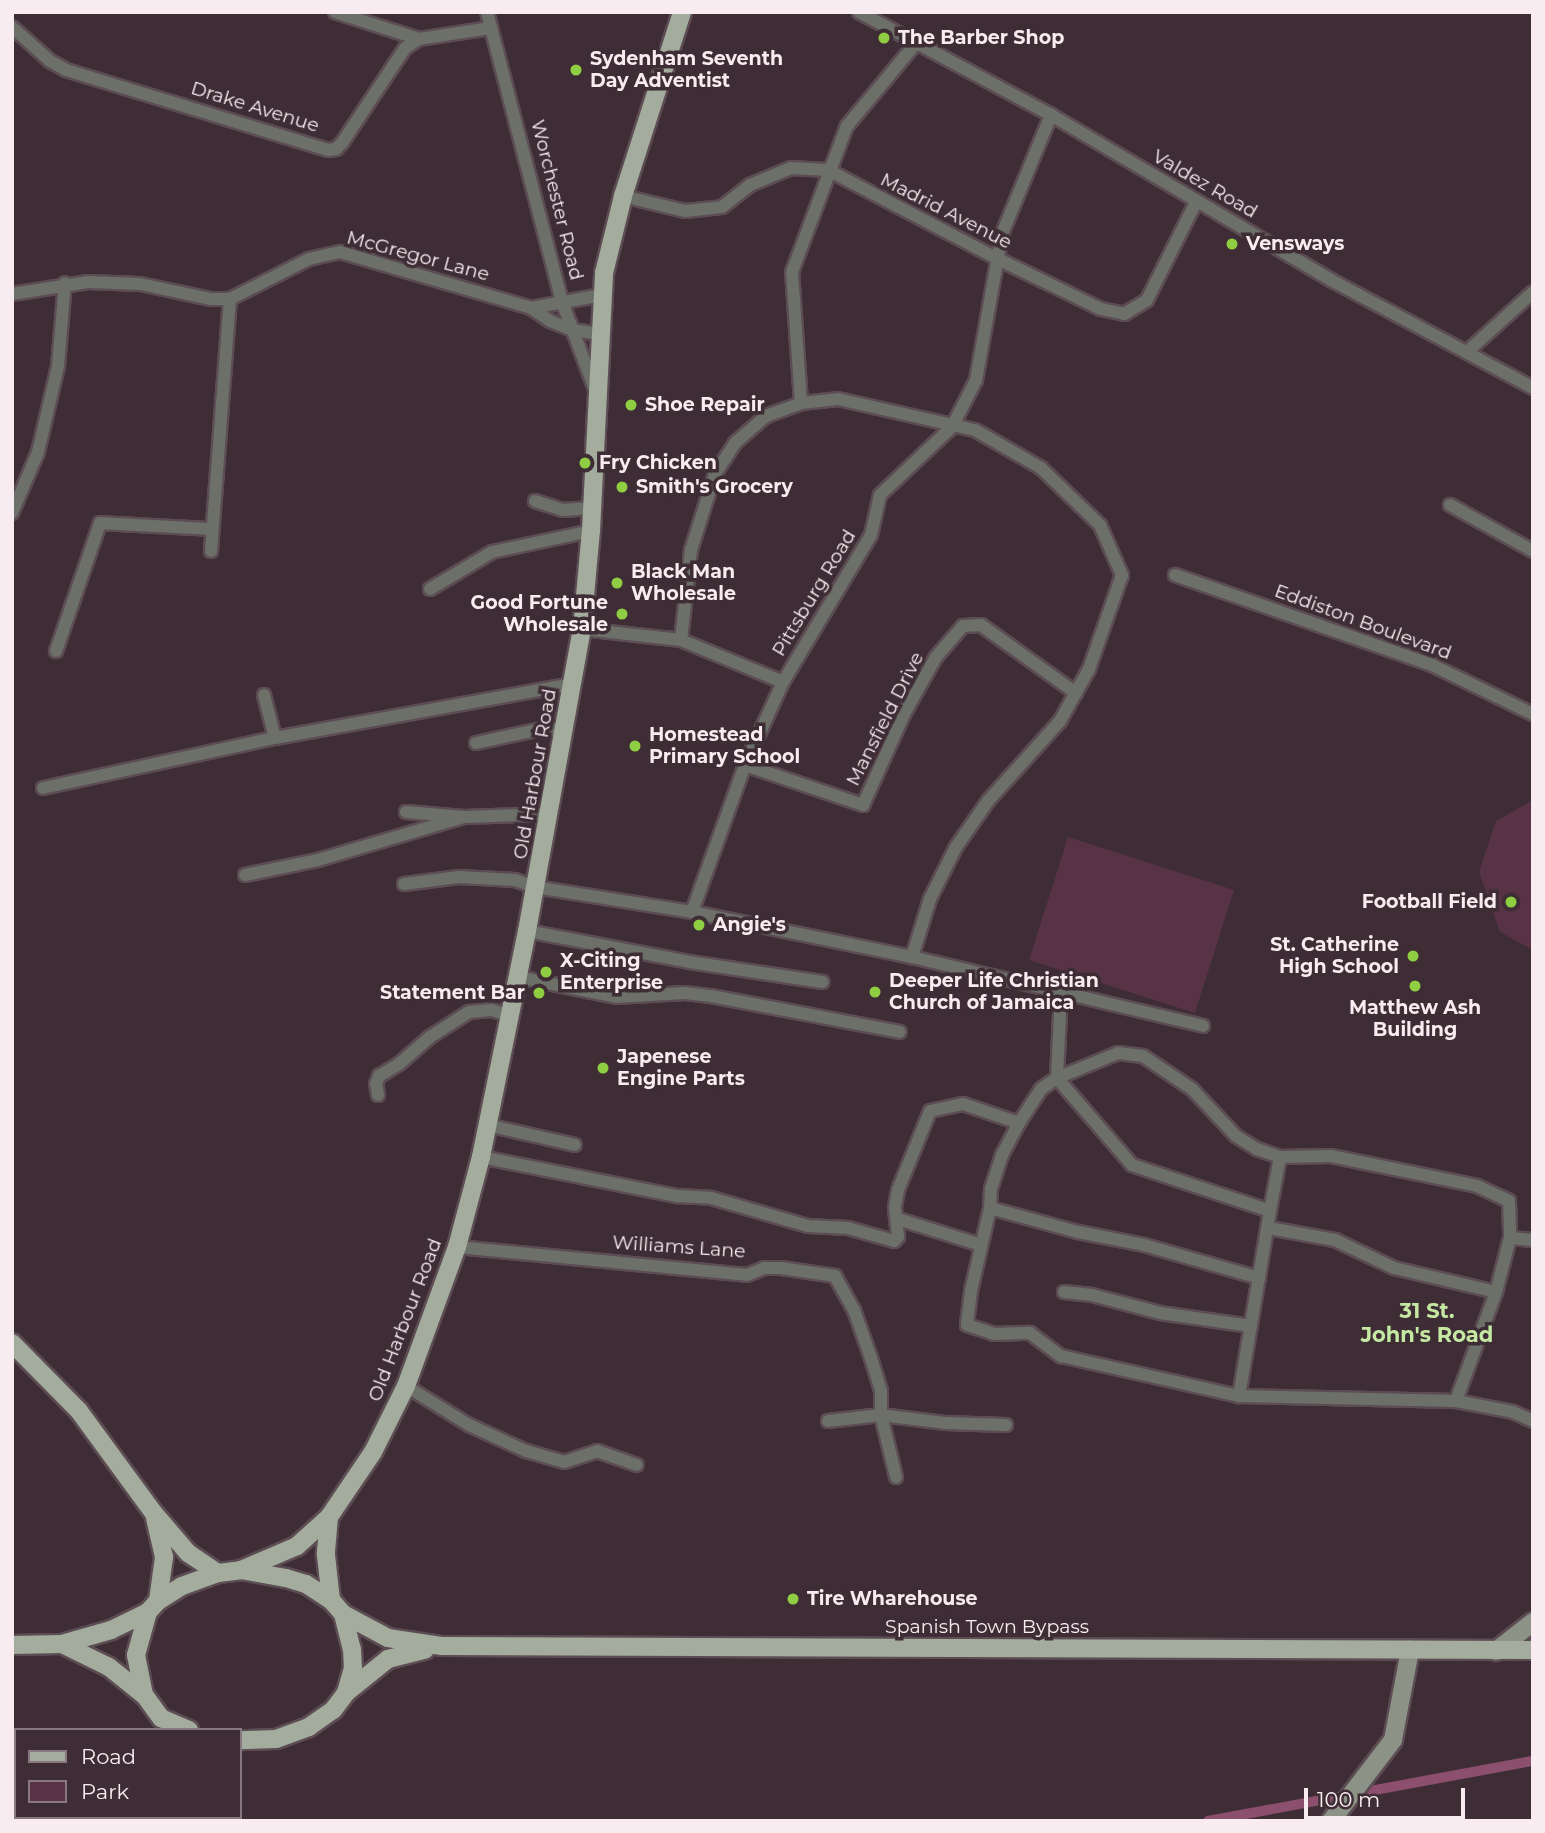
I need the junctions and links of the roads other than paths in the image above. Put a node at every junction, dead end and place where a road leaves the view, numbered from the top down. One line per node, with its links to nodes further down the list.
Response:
1 (335, 12): 7 (street)
2 (487, 12): 6 (street, Worchester Road)
3 (682, 12): 11 (main road, Old Harbour Road)
4 (859, 12): 8 (street, Valdez Road)
5 (12, 27): 7 (street, Drake Avenue)
6 (491, 28): 7 (street); 19 (street, Worchester Road)
7 (419, 39)
8 (918, 42): 9 (street, Valdez Road); 10 (street)
9 (1051, 115): 12 (street, Valdez Road); 13 (street, Pittsburg Road)
10 (828, 170): 11 (street, Madrid Avenue); 13 (street, Madrid Avenue); 26 (street)
11 (623, 196): 17 (main road, Old Harbour Road)
12 (1196, 202): 13 (street, Madrid Avenue); 23 (street, Valdez Road)
13 (998, 259): 27 (street, Pittsburg Road)
14 (65, 283): 16 (street); 18 (street); 31 (street)
15 (1533, 292): 23 (street)
16 (12, 294)
17 (602, 296): 19 (street, McGregor Lane); 22 (main road, Old Harbour Road)
18 (230, 299): 20 (street, McGregor Lane); 32 (street)
19 (562, 302): 20 (street, McGregor Lane); 21 (street, Worchester Road)
20 (531, 308): 21 (street, McGregor Lane)
21 (572, 330): 22 (street, McGregor Lane); 25 (street, Worchester Road)
22 (598, 334): 25 (main road, Old Harbour Road)
23 (1468, 351): 24 (street, Valdez Road)
24 (1533, 388)
25 (596, 394): 30 (main road, Old Harbour Road)
26 (801, 403): 27 (street); 39 (street)
27 (952, 427): 41 (street, Pittsburg Road); 43 (street)
28 (535, 500): 30 (street)
29 (1450, 505): 35 (street)
30 (592, 508): 33 (main road, Old Harbour Road)
31 (12, 513)
32 (212, 529): 34 (street); 40 (street)
33 (591, 531): 37 (street); 38 (main road, Old Harbour Road)
34 (211, 551)
35 (1533, 551)
36 (1175, 575): 45 (street, Eddiston Boulevard)
37 (430, 589)
38 (582, 629): 39 (street); 42 (main road, Old Harbour Road)
39 (681, 640): 41 (street)
40 (56, 651)
41 (783, 682): 49 (street, Pittsburg Road)
42 (573, 684): 46 (main road, Old Harbour Road); 47 (street)
43 (1076, 693): 49 (street, Mansfield Drive); 59 (street)
44 (264, 695): 47 (street)
45 (1533, 714)
46 (564, 730): 48 (street); 52 (main road, Old Harbour Road)
47 (275, 738): 50 (street)
48 (476, 743)
49 (746, 765): 57 (street, Pittsburg Road)
50 (43, 788)
51 (405, 812): 53 (street)
52 (549, 814): 53 (street); 56 (main road, Old Harbour Road)
53 (464, 817): 54 (street)
54 (245, 875)
55 (404, 884): 56 (street)
56 (535, 887): 57 (street); 58 (main road, Old Harbour Road)
57 (692, 912): 59 (street)
58 (527, 930): 60 (main road, Old Harbour Road); 61 (street)
59 (912, 957): 62 (street)
60 (518, 977): 63 (main road, Old Harbour Road); 65 (street)
61 (823, 982)
62 (1061, 992): 64 (street); 66 (street)
63 (510, 1015): 67 (street); 69 (main road, Old Harbour Road)
64 (1203, 1026)
65 (900, 1032)
66 (1057, 1078): 68 (street); 72 (street); 74 (street)
67 (378, 1095)
68 (1019, 1123): 73 (street); 75 (street)
69 (487, 1125): 70 (street); 71 (main road, Old Harbour Road)
70 (575, 1145)
71 (481, 1157): 75 (street); 80 (main road, Old Harbour Road)
72 (1280, 1157): 74 (street); 77 (street)
73 (990, 1208): 79 (street); 81 (street)
74 (1270, 1211): 76 (street)
75 (898, 1219): 79 (street)
76 (1269, 1228): 81 (street); 83 (street)
77 (1510, 1238): 78 (street); 83 (street)
78 (1533, 1240)
79 (981, 1245): 87 (street)
80 (457, 1247): 86 (main road, Old Harbour Road); 89 (street, Williams Lane)
81 (1259, 1278): 84 (street)
82 (1064, 1292): 84 (street)
83 (1496, 1292): 88 (street)
84 (1251, 1326): 87 (street)
85 (12, 1343): 95 (main road)
86 (406, 1387): 93 (street); 96 (main road, Old Harbour Road)
87 (1239, 1396): 88 (street)
88 (1456, 1401): 91 (street)
89 (881, 1415): 90 (street); 92 (street); 94 (street)
90 (828, 1421)
91 (1533, 1421)
92 (1006, 1425)
93 (637, 1465)
94 (896, 1477)
95 (153, 1512): 98 (main road); 100 (main road)
96 (329, 1517): 97 (main road, Old Harbour Road); 99 (main road, Old Harbour Road)
97 (241, 1570): 98 (main road); 99 (main road)
98 (218, 1573): 100 (main road)
99 (331, 1600): 101 (main road)
100 (153, 1606): 103 (main road); 110 (main road)
101 (343, 1614): 105 (main road, Spanish Town Bypass); 109 (main road)
102 (1533, 1622): 107 (street)
103 (62, 1644): 104 (main road); 110 (main road)
104 (12, 1645)
105 (442, 1646): 106 (main road, Spanish Town Bypass); 109 (main road, Spanish Town Bypass)
106 (1410, 1650): 107 (main road, Spanish Town Bypass); 114 (street)
107 (1496, 1650): 108 (main road, Spanish Town Bypass)
108 (1533, 1650)
109 (346, 1693): 113 (main road, Spanish Town Bypass)
110 (144, 1695): 111 (main road)
111 (163, 1724): 112 (main road)
112 (180, 1728)
113 (248, 1741)
114 (1331, 1821)

